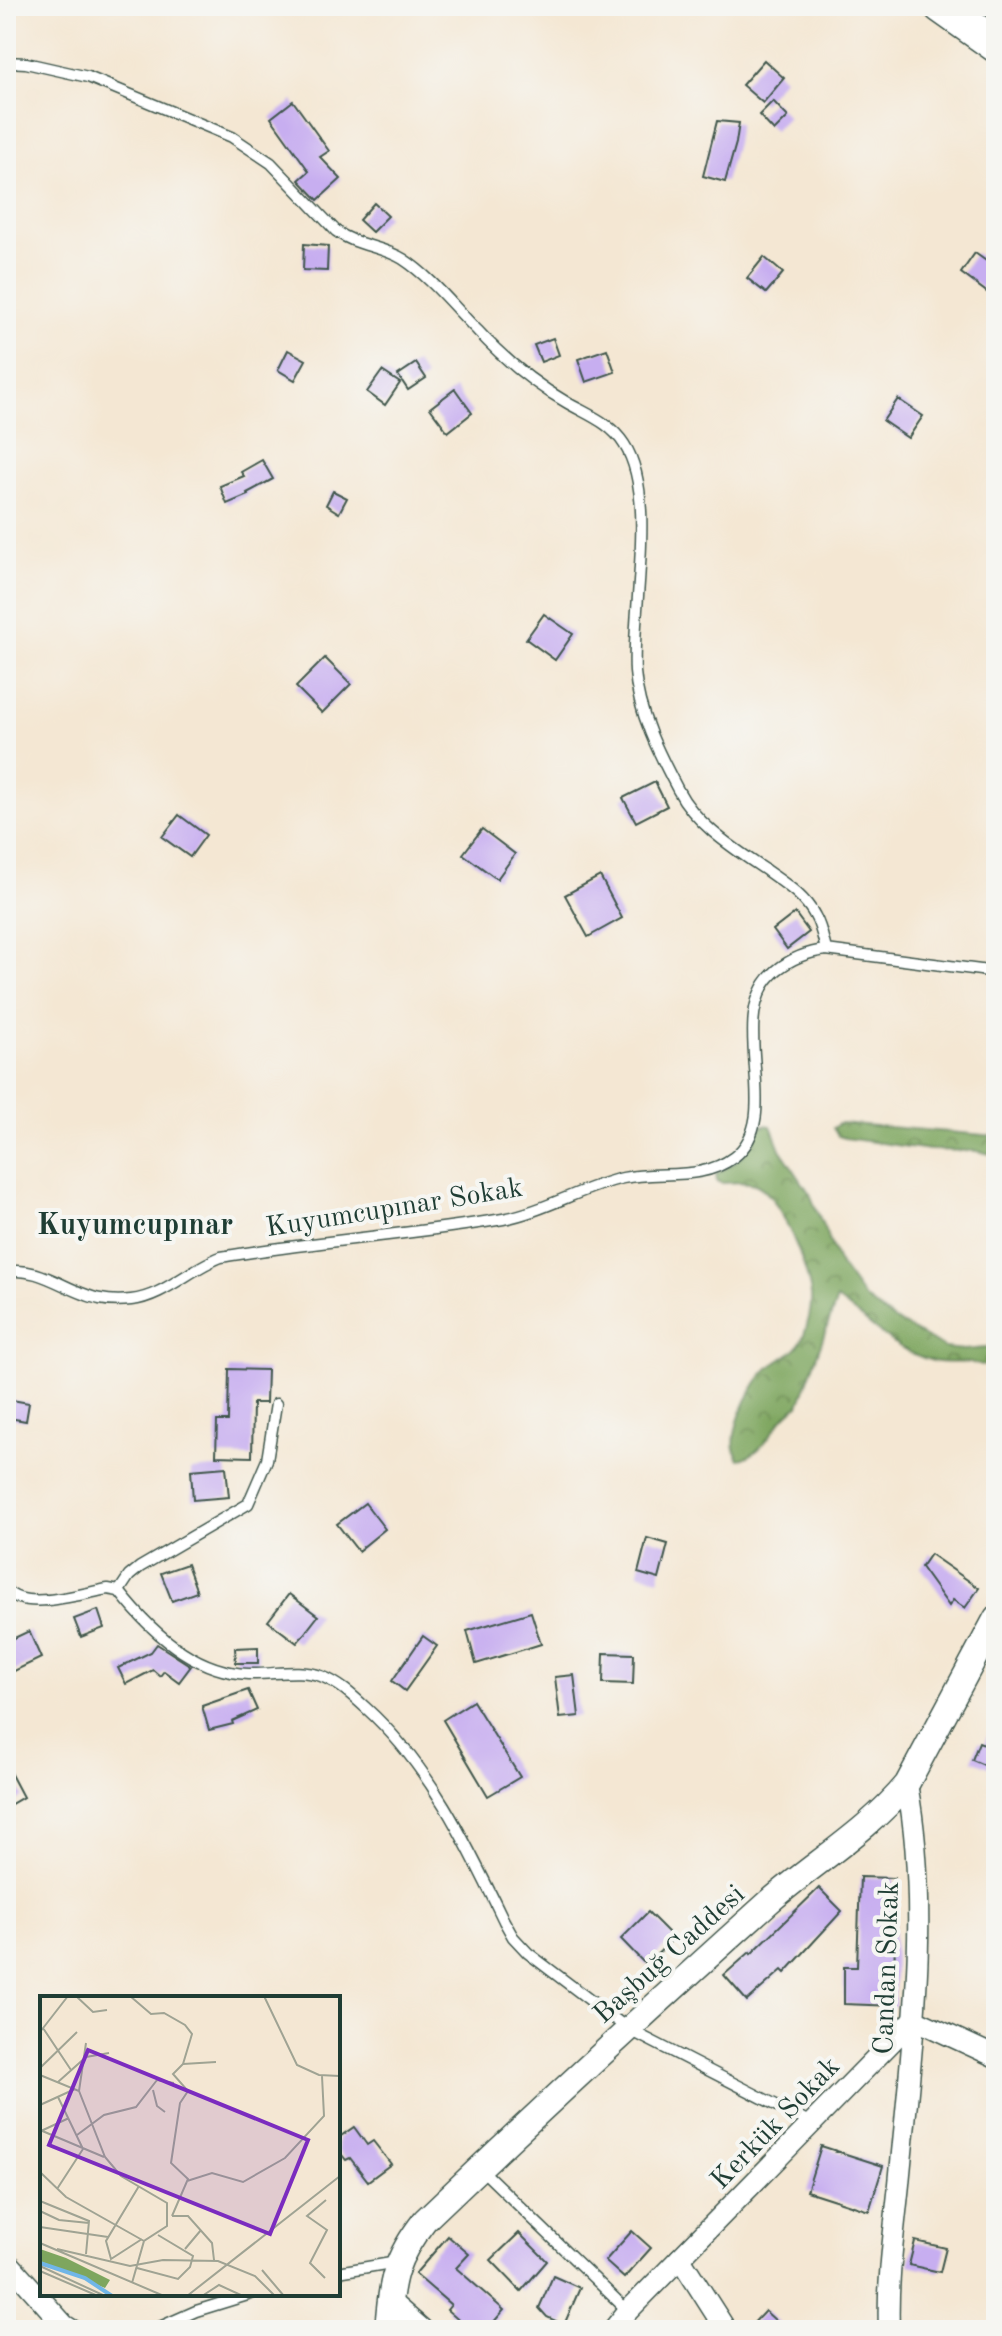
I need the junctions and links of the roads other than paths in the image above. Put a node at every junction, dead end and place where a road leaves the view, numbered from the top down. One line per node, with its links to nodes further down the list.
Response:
1 (941, 6): 2 (highway)
2 (996, 45)
3 (6, 62): 4 (lane)
4 (826, 950): 5 (lane, Kuyumcupınar Sokak); 6 (lane, Kuyumcupınar Sokak)
5 (996, 972)
6 (6, 1272)
7 (276, 1404): 9 (lane)
8 (6, 1590): 9 (lane)
9 (119, 1591): 13 (lane)
10 (996, 1618): 11 (street, Başbuğ Caddesi)
11 (907, 1784): 12 (street, Candan Sokak); 13 (street, Başbuğ Caddesi)
12 (914, 2019): 14 (street); 15 (street, Kerkük Sokak); 30 (street, Candan Sokak)
13 (628, 2029): 15 (lane); 16 (street, Başbuğ Caddesi)
14 (996, 2057)
15 (813, 2124): 17 (street, Kerkük Sokak)
16 (480, 2168): 19 (street, Başbuğ Caddesi); 23 (lane)
17 (680, 2258): 23 (street, Kerkük Sokak); 29 (street)
18 (6, 2260): 24 (street)
19 (397, 2262): 20 (lane); 22 (street, Başbuğ Caddesi)
20 (340, 2272)
21 (245, 2296): 25 (lane)
22 (390, 2304): 26 (street, Başbuğ Caddesi); 27 (street)
23 (628, 2311): 28 (street, Kerkük Sokak)
24 (72, 2330)
25 (153, 2330)
26 (387, 2330)
27 (420, 2330)
28 (613, 2330)
29 (726, 2330)
30 (889, 2330)

